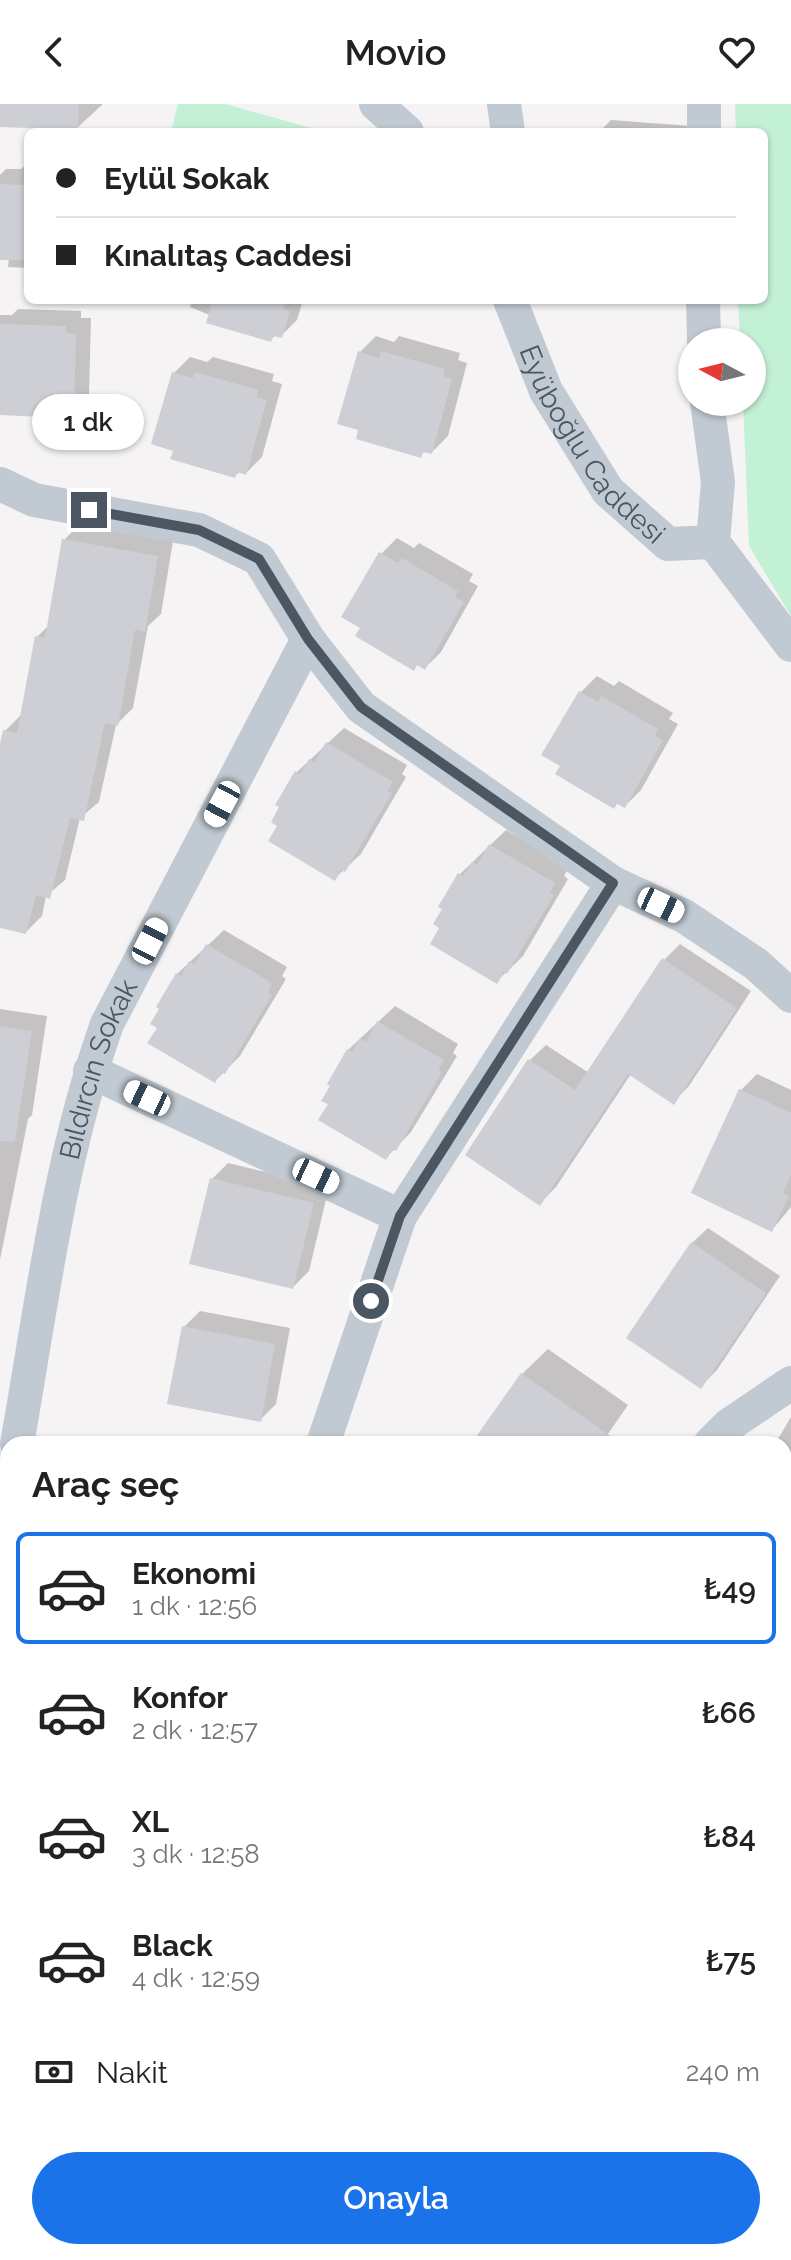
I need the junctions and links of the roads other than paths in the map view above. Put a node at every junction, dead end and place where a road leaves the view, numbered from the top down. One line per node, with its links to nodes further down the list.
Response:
1 (376, 104): 4 (street)
2 (504, 104): 5 (street)
3 (704, 104): 6 (street)
4 (403, 128)
5 (507, 128)
6 (704, 128)
7 (512, 304): 12 (street, Eyüboğlu Caddesi)
8 (703, 304): 9 (street)
9 (704, 328)
10 (709, 416): 12 (street, Eyüboğlu Caddesi)
11 (0, 484): 13 (street)
12 (713, 542): 14 (street)
13 (308, 639): 15 (street); 17 (street, Bıldırcın Sokak)
14 (791, 645)
15 (613, 883): 16 (street); 18 (street)
16 (791, 996)
17 (90, 1071): 18 (street); 20 (street, Bıldırcın Sokak)
18 (400, 1216): 21 (street)
19 (791, 1383): 22 (street)
20 (18, 1436)
21 (326, 1436)
22 (718, 1436)

